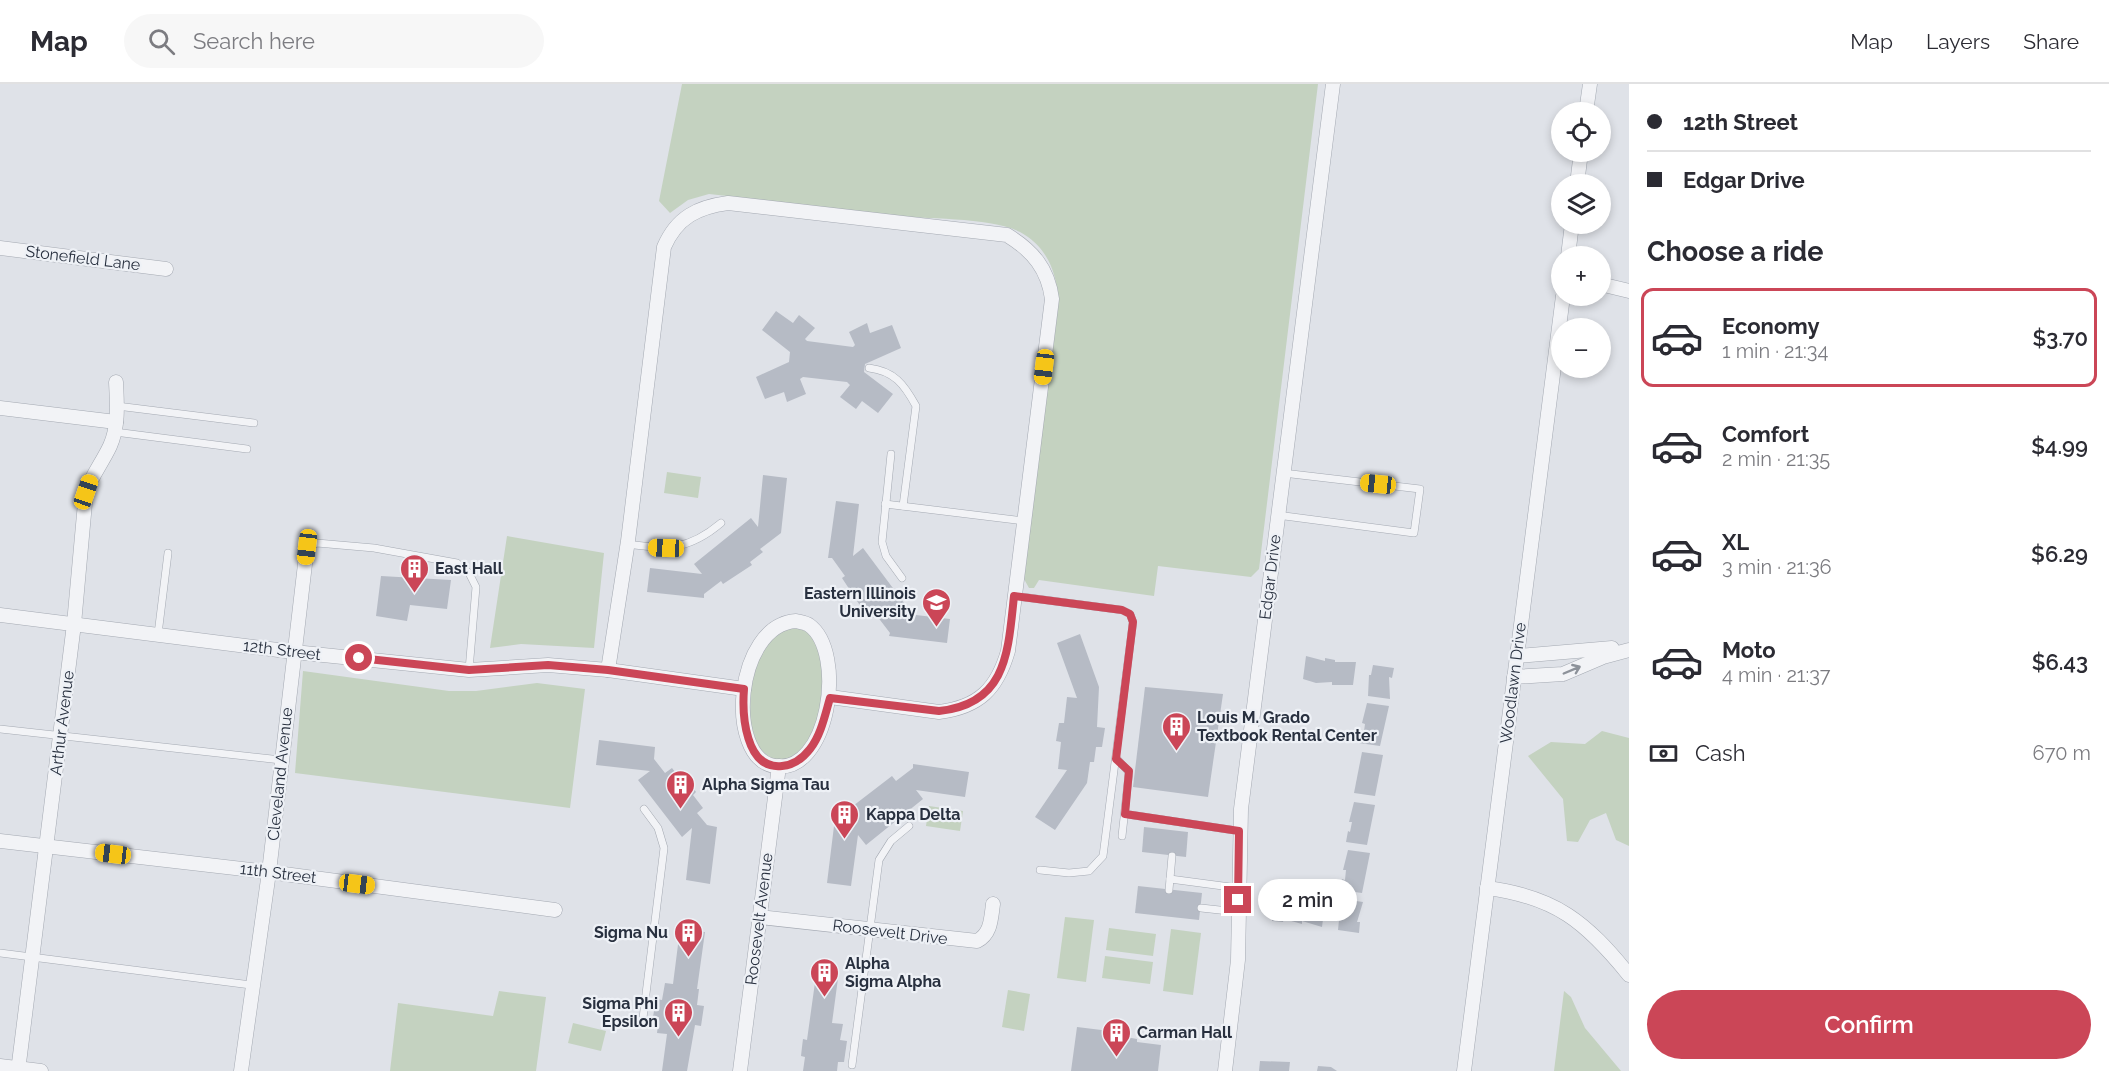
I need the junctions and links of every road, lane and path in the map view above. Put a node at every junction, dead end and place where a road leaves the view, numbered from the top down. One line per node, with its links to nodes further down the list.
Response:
1 (1333, 84): 17 (street, Edgar Drive)
2 (1590, 84): 3 (street)
3 (1587, 102)
4 (0, 248): 5 (street, Stonefield Lane)
5 (166, 269)
6 (1611, 287): 7 (street)
7 (1629, 291)
8 (1562, 306): 33 (street, Woodlawn Drive)
9 (869, 368): 19 (lane)
10 (116, 382): 11 (street, Arthur Avenue)
11 (117, 406): 13 (lane); 14 (street, Arthur Avenue)
12 (0, 408): 14 (street)
13 (254, 423)
14 (116, 427): 15 (lane); 29 (street, Arthur Avenue)
15 (247, 449)
16 (891, 454): 18 (lane)
17 (1283, 473): 20 (street, Edgar Drive); 20 (lane)
18 (885, 504): 19 (lane); 26 (lane)
19 (903, 506): 21 (lane)
20 (1278, 515): 47 (street, Edgar Drive)
21 (1024, 521): 23 (street); 27 (street)
22 (721, 523): 23 (lane)
23 (627, 544): 35 (street)
24 (307, 547): 32 (street, Cleveland Avenue); 34 (lane)
25 (168, 553): 30 (lane)
26 (902, 578)
27 (1014, 596): 38 (street); 41 (lane)
28 (0, 615): 29 (street, 12th Street)
29 (74, 624): 30 (street, 12th Street); 40 (street, Arthur Avenue)
30 (158, 634): 32 (street, 12th Street)
31 (1629, 649): 33 (street); 36 (street, one-way to 31)
32 (294, 652): 34 (street, 12th Street); 42 (street, Cleveland Avenue)
33 (1517, 656): 36 (street, Woodlawn Drive)
34 (469, 670): 35 (street, 12th Street)
35 (608, 670): 37 (street, 12th Street)
36 (1514, 677): 56 (street, Woodlawn Drive)
37 (744, 689): 38 (street); 43 (street)
38 (830, 698): 43 (street)
39 (0, 729): 40 (lane)
40 (60, 736): 42 (lane); 50 (street, Arthur Avenue)
41 (1116, 759): 45 (lane); 52 (lane)
42 (281, 760): 53 (street, Cleveland Avenue)
43 (778, 766): 62 (street, Roosevelt Avenue)
44 (644, 809): 68 (lane)
45 (1125, 814): 47 (lane); 48 (lane)
46 (909, 826): 63 (lane)
47 (1239, 831): 55 (street, Edgar Drive)
48 (1122, 836)
49 (0, 841): 50 (street, 11th Street)
50 (46, 846): 53 (street, 11th Street); 65 (street, Arthur Avenue)
51 (1172, 855): 54 (lane)
52 (1040, 870)
53 (269, 872): 60 (street, 11th Street); 67 (street, Cleveland Avenue)
54 (1170, 879): 55 (lane); 57 (lane)
55 (1238, 888): 61 (street, Edgar Drive)
56 (1487, 888): 66 (street); 76 (street, Woodlawn Drive)
57 (1169, 890)
58 (993, 904): 63 (street, Roosevelt Drive)
59 (1200, 908): 61 (lane)
60 (555, 910)
61 (1238, 912): 75 (street, Edgar Drive)
62 (759, 917): 63 (street, Roosevelt Drive); 74 (street, Roosevelt Avenue)
63 (870, 930): 69 (lane)
64 (0, 953): 65 (lane)
65 (33, 956): 67 (lane); 71 (street, Arthur Avenue)
66 (1629, 975)
67 (251, 985): 73 (street, Cleveland Avenue)
68 (643, 1018)
69 (852, 1065)
70 (0, 1066): 71 (street)
71 (18, 1070): 72 (street)
72 (41, 1071)
73 (241, 1071)
74 (740, 1071)
75 (1225, 1071)
76 (1464, 1071)

